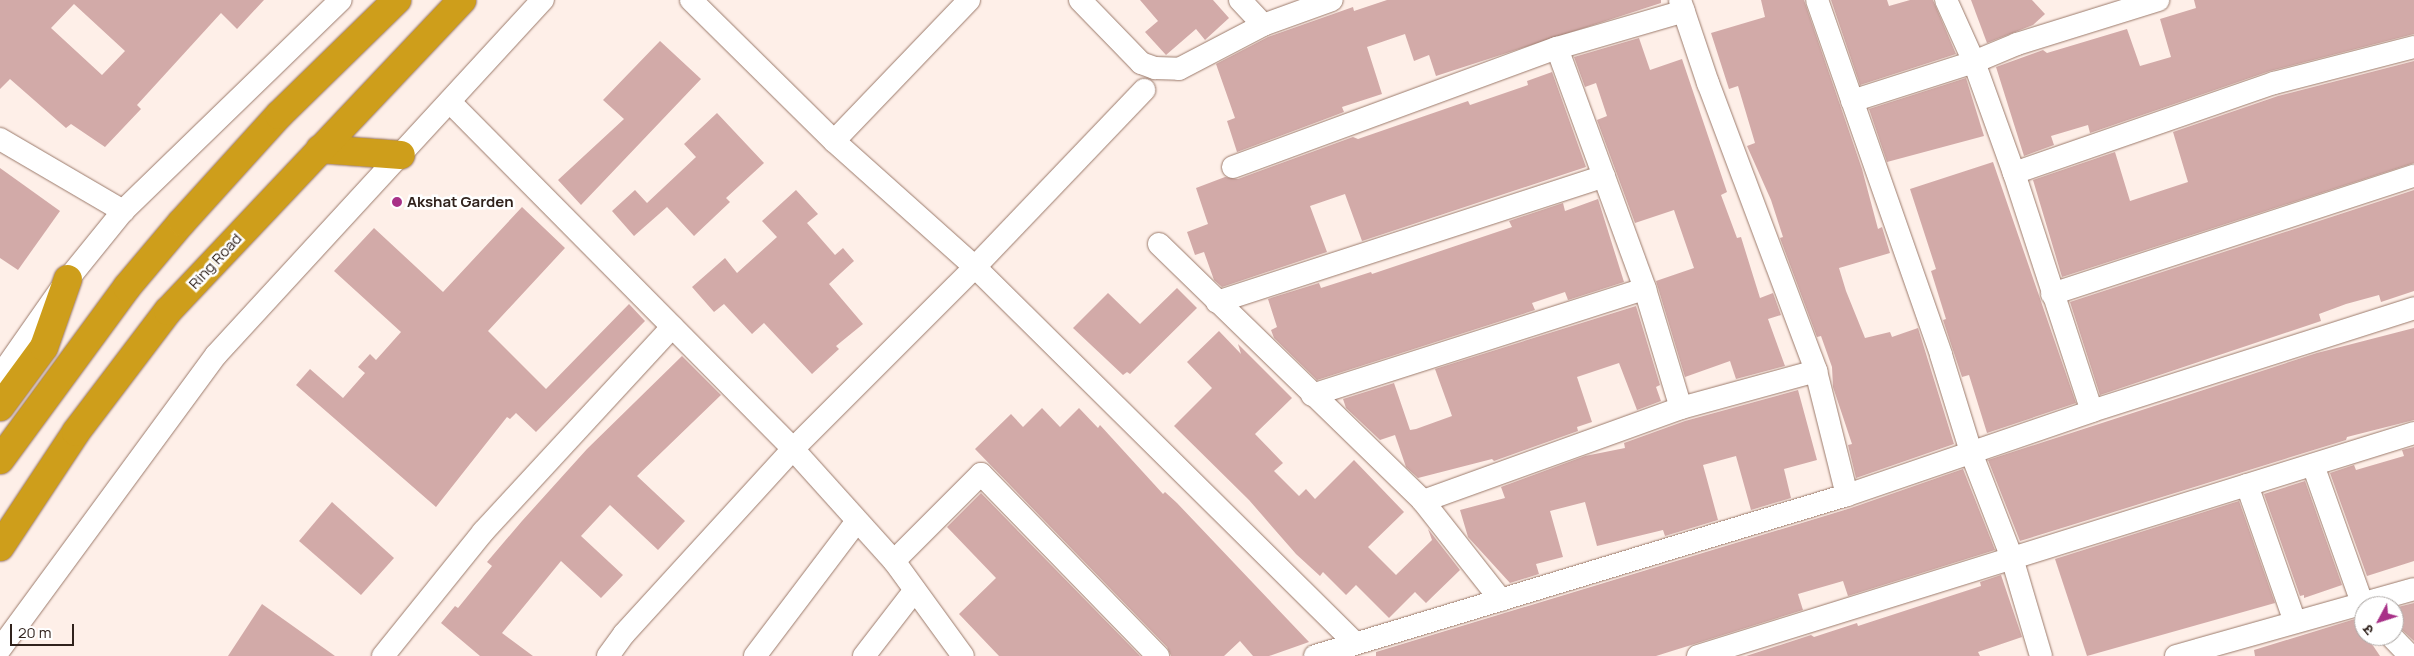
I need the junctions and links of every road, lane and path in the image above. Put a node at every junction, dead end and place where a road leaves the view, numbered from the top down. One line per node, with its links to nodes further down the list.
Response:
1 (340, 0): 29 (street)
2 (397, 0): 47 (highway)
3 (543, 0): 20 (street)
4 (691, 0): 22 (street)
5 (969, 0): 22 (street)
6 (1080, 0): 14 (street)
7 (1240, 0): 14 (street)
8 (1332, 0): 14 (street)
9 (1817, 0): 19 (street)
10 (1946, 0): 17 (street)
11 (2158, 0): 17 (street)
12 (461, 1): 23 (highway, Ring Road)
13 (1682, 6): 16 (street); 38 (street)
14 (1263, 25)
15 (2414, 47): 26 (street)
16 (1557, 48): 25 (street); 27 (street)
17 (1974, 62): 19 (street); 26 (street)
18 (1144, 90): 31 (street)
19 (1852, 101): 46 (street)
20 (450, 102): 24 (street); 37 (street)
21 (0, 139): 29 (street)
22 (834, 142): 31 (street)
23 (320, 149): 24 (highway); 53 (highway, Ring Road)
24 (401, 156): 65 (street)
25 (1233, 166)
26 (2014, 173): 34 (street)
27 (1604, 176): 33 (street); 35 (street)
28 (2414, 176): 34 (street)
29 (123, 211): 32 (street)
30 (1159, 244): 35 (street)
31 (975, 268): 45 (street); 63 (street)
32 (68, 279): 39 (street); 41 (highway)
33 (1645, 289): 40 (street); 42 (street)
34 (2052, 294): 43 (street)
35 (1217, 302): 40 (street)
36 (2414, 308): 43 (street)
37 (672, 326): 45 (street); 66 (street)
38 (1816, 371): 42 (street); 50 (street)
39 (0, 376)
40 (1312, 395): 51 (street)
41 (0, 407)
42 (1681, 408): 51 (street)
43 (2092, 411): 46 (street)
44 (2414, 434): 48 (street)
45 (792, 449): 52 (street); 67 (street)
46 (1972, 455): 50 (street); 54 (street)
47 (0, 460)
48 (2313, 465): 49 (street); 58 (street)
49 (2247, 485): 54 (street); 62 (street)
50 (1847, 495): 60 (street)
51 (1423, 501): 60 (street)
52 (857, 521): 55 (street); 68 (street)
53 (0, 547)
54 (2012, 558): 73 (street); 74 (street)
55 (894, 562): 57 (street); 71 (street)
56 (2414, 589): 59 (street)
57 (916, 590): 69 (street); 70 (street)
58 (2359, 596)
59 (2393, 596)
60 (1501, 600): 63 (street)
61 (2354, 608): 62 (street)
62 (2295, 622): 75 (street)
63 (1354, 642): 72 (street)
64 (2400, 646): 76 (street)
65 (0, 649)
66 (383, 656)
67 (608, 656)
68 (755, 656)
69 (864, 656)
70 (963, 656)
71 (1158, 656)
72 (1315, 656)
73 (1698, 656)
74 (2040, 656)
75 (2176, 656)
76 (2410, 656)

